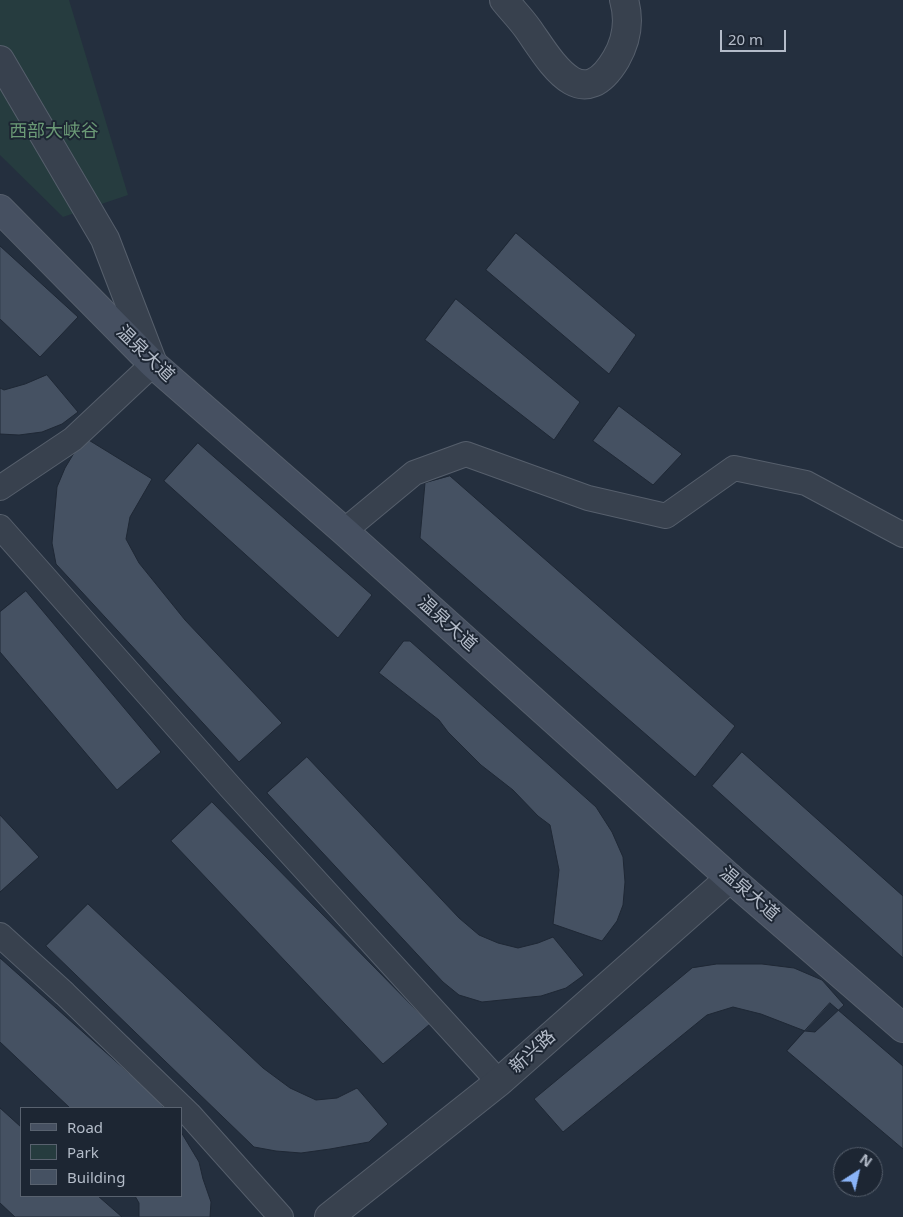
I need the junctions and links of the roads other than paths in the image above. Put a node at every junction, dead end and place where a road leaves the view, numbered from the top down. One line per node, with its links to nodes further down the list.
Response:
1 (504, 0): 2 (street)
2 (624, 0)
3 (0, 60): 5 (street)
4 (0, 209): 5 (main road, 温泉大道)
5 (153, 364): 6 (street); 8 (main road, 温泉大道)
6 (0, 488)
7 (0, 527): 13 (street)
8 (344, 531): 9 (street); 10 (main road, 温泉大道)
9 (903, 535)
10 (730, 878): 12 (main road, 温泉大道); 13 (street, 新兴路)
11 (0, 935): 14 (street)
12 (903, 1028)
13 (499, 1082): 17 (street, 新兴路)
14 (182, 1107)
15 (182, 1107): 16 (street)
16 (281, 1217)
17 (329, 1217)

